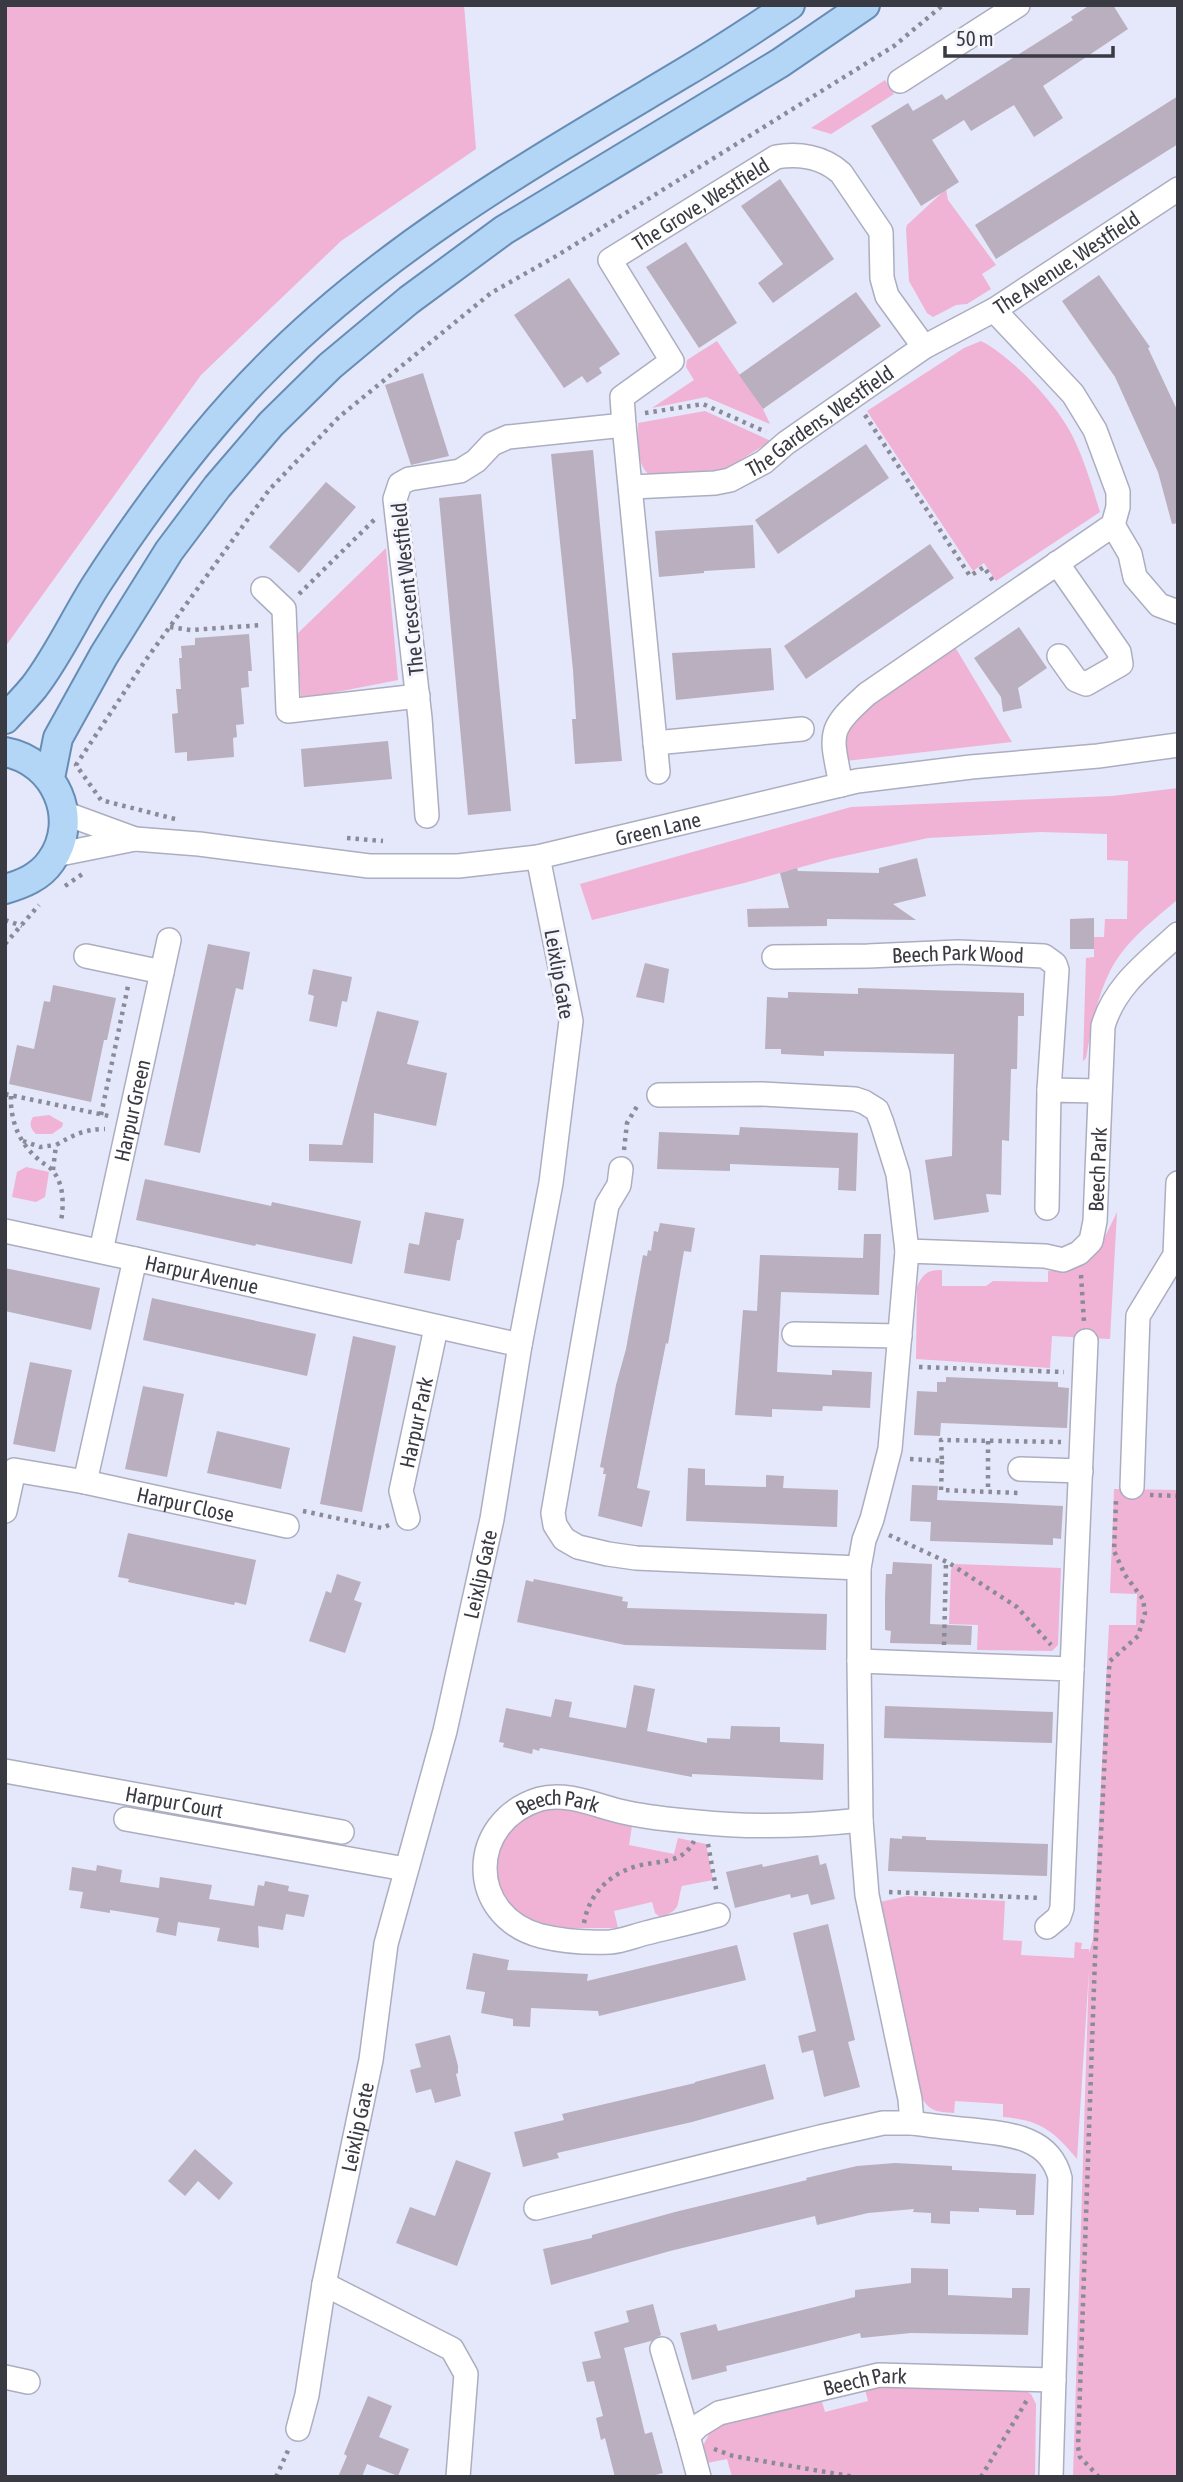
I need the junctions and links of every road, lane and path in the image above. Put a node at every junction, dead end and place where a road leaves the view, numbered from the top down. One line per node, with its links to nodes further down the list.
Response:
1 (790, 5): 24 (main road)
2 (865, 5): 30 (main road)
3 (1015, 6): 4 (street)
4 (900, 80)
5 (732, 145): 6 (path)
6 (736, 152)
7 (1178, 189): 8 (street, The Avenue, Westfield)
8 (994, 310): 9 (street, The Gardens, Westfield); 15 (street, The Avenue, Westfield)
9 (924, 347): 10 (street, The Gardens, Westfield); 11 (street, The Grove, Westfield)
10 (852, 397): 13 (street, The Gardens, Westfield); 18 (path)
11 (624, 420): 12 (path); 13 (street); 14 (street, The Crescent Westfield)
12 (771, 434)
13 (632, 487): 26 (street)
14 (395, 499): 20 (path); 23 (street, The Crescent Westfield)
15 (1113, 525): 16 (street); 19 (street)
16 (1057, 564): 18 (street); 22 (street)
17 (263, 589): 20 (street)
18 (1005, 600): 31 (street)
19 (1178, 612)
20 (284, 617): 21 (path); 23 (street)
21 (170, 627)
22 (1059, 656)
23 (418, 696): 33 (street, The Crescent Westfield)
24 (5, 719)
25 (802, 729): 26 (street)
26 (655, 743): 29 (street)
27 (1178, 745): 31 (street, Green Lane)
28 (5, 752): 30 (main road)
29 (657, 772)
30 (50, 778): 32 (main road)
31 (841, 785): 40 (street, Green Lane)
32 (64, 813): 37 (street, Green Lane); 39 (main road)
33 (427, 816)
34 (175, 818): 35 (path)
35 (188, 819)
36 (345, 838): 38 (path)
37 (135, 839): 39 (street, Green Lane); 40 (street, Green Lane)
38 (387, 842)
39 (55, 855): 41 (main road)
40 (538, 857): 73 (street, Leixlip Gate)
41 (14, 886): 42 (main road)
42 (13, 917): 43 (path)
43 (5, 920)
44 (1178, 934): 51 (street, Beech Park)
45 (169, 940): 49 (street, Harpur Green)
46 (86, 956): 48 (street)
47 (774, 957): 50 (street, Beech Park Wood)
48 (133, 966): 49 (street); 54 (path)
49 (162, 972): 65 (street, Harpur Green)
50 (1049, 1090): 51 (street); 62 (street, Beech Park Wood)
51 (1099, 1091): 67 (street, Beech Park)
52 (8, 1095): 54 (path); 56 (path)
53 (659, 1095): 59 (path); 66 (street)
54 (101, 1115): 55 (path)
55 (106, 1129): 57 (path); 58 (path)
56 (22, 1140): 58 (path); 60 (path)
57 (103, 1142)
58 (56, 1145): 60 (path)
59 (621, 1169): 92 (street)
60 (52, 1170): 63 (path)
61 (1178, 1183): 84 (street)
62 (1047, 1208)
63 (49, 1223)
64 (5, 1231): 65 (street)
65 (101, 1251): 68 (street)
66 (907, 1251): 67 (street); 71 (street)
67 (1079, 1253): 72 (path)
68 (135, 1259): 69 (street, Harpur Avenue); 83 (street, Harpur Avenue)
69 (436, 1328): 73 (street, Harpur Avenue); 88 (street, Harpur Park)
70 (794, 1334): 71 (street)
71 (900, 1336): 74 (street)
72 (1086, 1341): 75 (street)
73 (520, 1345): 101 (street, Leixlip Gate)
74 (897, 1365): 75 (path); 78 (street)
75 (1084, 1372): 77 (street)
76 (988, 1441): 77 (path); 79 (path); 85 (path)
77 (1081, 1442): 82 (street)
78 (888, 1455): 79 (path); 89 (street)
79 (942, 1461): 85 (path)
80 (10, 1469): 83 (street); 87 (street)
81 (1020, 1469): 82 (street)
82 (1081, 1471): 95 (street)
83 (85, 1482): 90 (street, Harpur Close)
84 (1132, 1486): 123 (path)
85 (988, 1492): 86 (path)
86 (1027, 1493)
87 (5, 1511)
88 (408, 1518): 90 (path)
89 (870, 1525): 91 (path); 92 (street)
90 (287, 1526)
91 (946, 1562): 94 (path); 95 (path)
92 (859, 1568): 93 (street)
93 (859, 1661): 94 (street); 98 (street)
94 (943, 1664): 95 (street)
95 (1072, 1669): 103 (street)
96 (5, 1771): 100 (street, Harpur Court)
97 (126, 1819): 101 (street)
98 (861, 1820): 99 (street, Beech Park); 102 (street)
99 (699, 1829): 104 (path); 106 (path); 106 (street, Beech Park)
100 (342, 1832)
101 (405, 1869): 109 (street, Leixlip Gate)
102 (867, 1895): 103 (path); 107 (street)
103 (1062, 1899): 105 (street)
104 (718, 1915): 106 (street, Beech Park)
105 (1047, 1927)
106 (584, 1941)
107 (912, 2123): 108 (street); 113 (street)
108 (537, 2208)
109 (324, 2284): 115 (street, Leixlip Gate); 118 (street)
110 (662, 2349): 116 (street)
111 (5, 2377): 114 (street)
112 (1030, 2379): 113 (street, Beech Park); 116 (street, Beech Park); 121 (path)
113 (1054, 2380): 122 (street)
114 (28, 2382)
115 (298, 2429): 117 (path)
116 (688, 2436): 119 (street); 120 (path)
117 (276, 2477)
118 (458, 2477)
119 (699, 2477)
120 (855, 2477)
121 (981, 2477)
122 (1051, 2477)
123 (1099, 2477)

